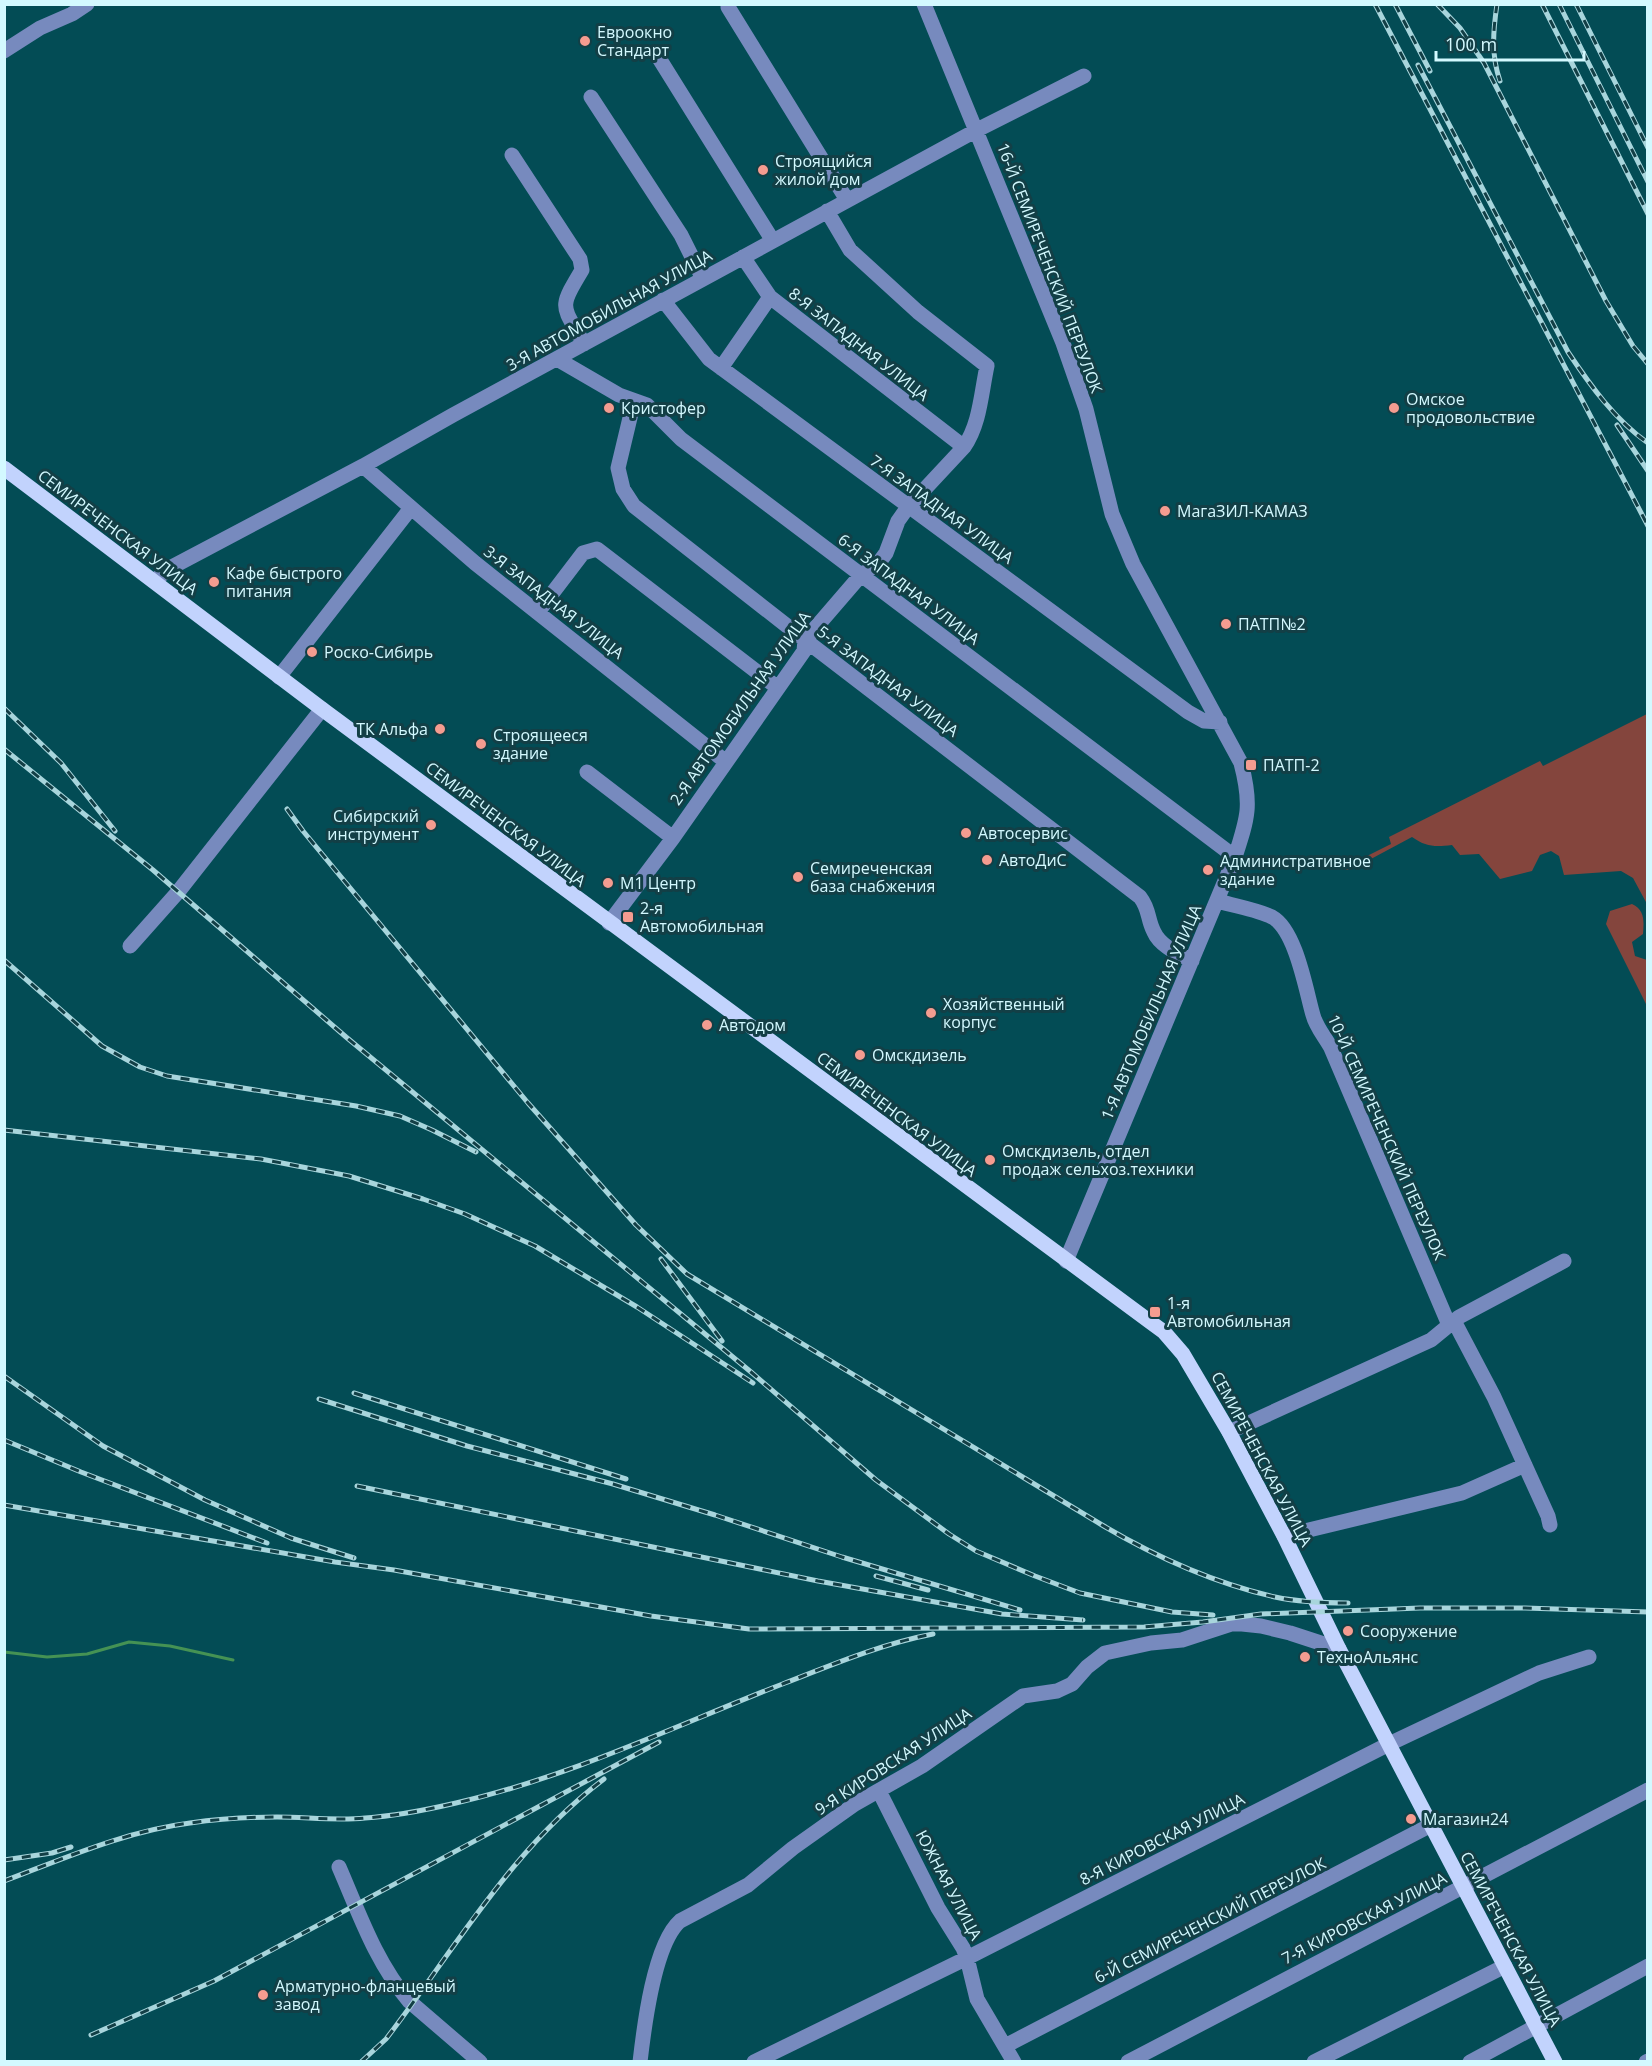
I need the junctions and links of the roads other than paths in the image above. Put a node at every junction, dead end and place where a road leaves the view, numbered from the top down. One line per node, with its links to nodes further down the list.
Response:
1 (87, 4): 4 (street)
2 (924, 4): 8 (street, 16-Й СЕМИРЕЧЕНСКИЙ ПЕРЕУЛОК)
3 (728, 7): 10 (street)
4 (4, 51)
5 (657, 55): 12 (street)
6 (1084, 76): 8 (street, 3-Я АВТОМОБИЛЬНАЯ УЛИЦА)
7 (591, 97): 14 (street)
8 (977, 130): 10 (street, 3-Я АВТОМОБИЛЬНАЯ УЛИЦА); 33 (street, 16-Й СЕМИРЕЧЕНСКИЙ ПЕРЕУЛОК)
9 (512, 155): 17 (street)
10 (848, 200): 11 (street, 3-Я АВТОМОБИЛЬНАЯ УЛИЦА)
11 (827, 211): 12 (street, 3-Я АВТОМОБИЛЬНАЯ УЛИЦА); 21 (street, 2-Я АВТОМОБИЛЬНАЯ УЛИЦА)
12 (773, 241): 13 (street, 3-Я АВТОМОБИЛЬНАЯ УЛИЦА)
13 (743, 257): 14 (street, 3-Я АВТОМОБИЛЬНАЯ УЛИЦА); 15 (street, 8-Я ЗАПАДНАЯ УЛИЦА)
14 (703, 279): 16 (street, 3-Я АВТОМОБИЛЬНАЯ УЛИЦА)
15 (770, 297): 19 (street); 21 (street, 8-Я ЗАПАДНАЯ УЛИЦА)
16 (663, 300): 17 (street, 3-Я АВТОМОБИЛЬНАЯ УЛИЦА); 19 (street, 7-Я ЗАПАДНАЯ УЛИЦА)
17 (584, 344): 18 (street, 3-Я АВТОМОБИЛЬНАЯ УЛИЦА)
18 (557, 359): 20 (street, 6-Я ЗАПАДНАЯ УЛИЦА); 22 (street, 3-Я АВТОМОБИЛЬНАЯ УЛИЦА)
19 (721, 368): 24 (street, 7-Я ЗАПАДНАЯ УЛИЦА)
20 (634, 401): 26 (street, 6-Я ЗАПАДНАЯ УЛИЦА); 29 (street, 5-Я ЗАПАДНАЯ УЛИЦА)
21 (964, 447): 24 (street, 2-Я АВТОМОБИЛЬНАЯ УЛИЦА)
22 (363, 466): 25 (street, 3-Я ЗАПАДНАЯ УЛИЦА); 27 (street, 3-Я АВТОМОБИЛЬНАЯ УЛИЦА)
23 (4, 468): 27 (main road, СЕМИРЕЧЕНСКАЯ УЛИЦА)
24 (908, 507): 26 (street, 2-Я АВТОМОБИЛЬНАЯ УЛИЦА); 33 (street, 7-Я ЗАПАДНАЯ УЛИЦА)
25 (411, 508): 28 (street, 3-Я ЗАПАДНАЯ УЛИЦА); 30 (street)
26 (861, 574): 29 (street, 2-Я АВТОМОБИЛЬНАЯ УЛИЦА); 38 (street, 6-Я ЗАПАДНАЯ УЛИЦА)
27 (154, 581): 30 (main road, СЕМИРЕЧЕНСКАЯ УЛИЦА)
28 (538, 612): 31 (street); 34 (street, 3-Я ЗАПАДНАЯ УЛИЦА)
29 (806, 640): 31 (street, 2-Я АВТОМОБИЛЬНАЯ УЛИЦА); 42 (street, 5-Я ЗАПАДНАЯ УЛИЦА)
30 (279, 677): 32 (main road, СЕМИРЕЧЕНСКАЯ УЛИЦА)
31 (778, 688): 34 (street, 2-Я АВТОМОБИЛЬНАЯ УЛИЦА)
32 (322, 709): 40 (main road, СЕМИРЕЧЕНСКАЯ УЛИЦА); 41 (street)
33 (1220, 722): 36 (street, 16-Й СЕМИРЕЧЕНСКИЙ ПЕРЕУЛОК)
34 (726, 762): 37 (street, 2-Я АВТОМОБИЛЬНАЯ УЛИЦА)
35 (587, 772): 37 (street)
36 (1249, 808): 38 (street, 1-Я АВТОМОБИЛЬНАЯ УЛИЦА)
37 (673, 838): 40 (street, 2-Я АВТОМОБИЛЬНАЯ УЛИЦА)
38 (1235, 857): 39 (street, 1-Я АВТОМОБИЛЬНАЯ УЛИЦА)
39 (1218, 901): 42 (street, 1-Я АВТОМОБИЛЬНАЯ УЛИЦА); 45 (street, 10-Й СЕМИРЕЧЕНСКИЙ ПЕРЕУЛОК)
40 (609, 923): 43 (main road, СЕМИРЕЧЕНСКАЯ УЛИЦА)
41 (130, 946)
42 (1192, 961): 43 (street, 1-Я АВТОМОБИЛЬНАЯ УЛИЦА)
43 (1066, 1261): 46 (main road, СЕМИРЕЧЕНСКАЯ УЛИЦА)
44 (1564, 1261): 45 (street)
45 (1452, 1323): 46 (street); 47 (street, 10-Й СЕМИРЕЧЕНСКИЙ ПЕРЕУЛОК)
46 (1229, 1432): 49 (main road, СЕМИРЕЧЕНСКАЯ УЛИЦА)
47 (1525, 1465): 48 (street, 10-Й СЕМИРЕЧЕНСКИЙ ПЕРЕУЛОК); 49 (street)
48 (1550, 1525)
49 (1284, 1536): 50 (main road, СЕМИРЕЧЕНСКАЯ УЛИЦА)
50 (1339, 1649): 52 (main road, СЕМИРЕЧЕНСКАЯ УЛИЦА); 54 (street, 9-Я КИРОВСКАЯ УЛИЦА)
51 (1589, 1657): 52 (street, 8-Я КИРОВСКАЯ УЛИЦА)
52 (1389, 1744): 55 (main road, СЕМИРЕЧЕНСКАЯ УЛИЦА); 58 (street, 8-Я КИРОВСКАЯ УЛИЦА)
53 (1647, 1790): 57 (street, 7-Я КИРОВСКАЯ УЛИЦА)
54 (879, 1791): 58 (street, ЮЖНАЯ УЛИЦА); 64 (street, 9-Я КИРОВСКАЯ УЛИЦА)
55 (1431, 1825): 57 (main road, СЕМИРЕЧЕНСКАЯ УЛИЦА); 62 (street, 6-Й СЕМИРЕЧЕНСКИЙ ПЕРЕУЛОК)
56 (339, 1866): 63 (street)
57 (1463, 1886): 59 (main road, СЕМИРЕЧЕНСКАЯ УЛИЦА); 67 (street, 7-Я КИРОВСКАЯ УЛИЦА)
58 (967, 1958): 62 (street, ЮЖНАЯ УЛИЦА); 65 (street, 8-Я КИРОВСКАЯ УЛИЦА)
59 (1505, 1966): 61 (main road, СЕМИРЕЧЕНСКАЯ УЛИЦА); 68 (street)
60 (1647, 1966): 61 (street)
61 (1537, 2027): 69 (street); 70 (main road, СЕМИРЕЧЕНСКАЯ УЛИЦА)
62 (1005, 2046): 66 (street, ЮЖНАЯ УЛИЦА)
63 (480, 2061)
64 (640, 2061)
65 (754, 2061)
66 (1014, 2061)
67 (1128, 2061)
68 (1314, 2061)
69 (1470, 2061)
70 (1555, 2061)

